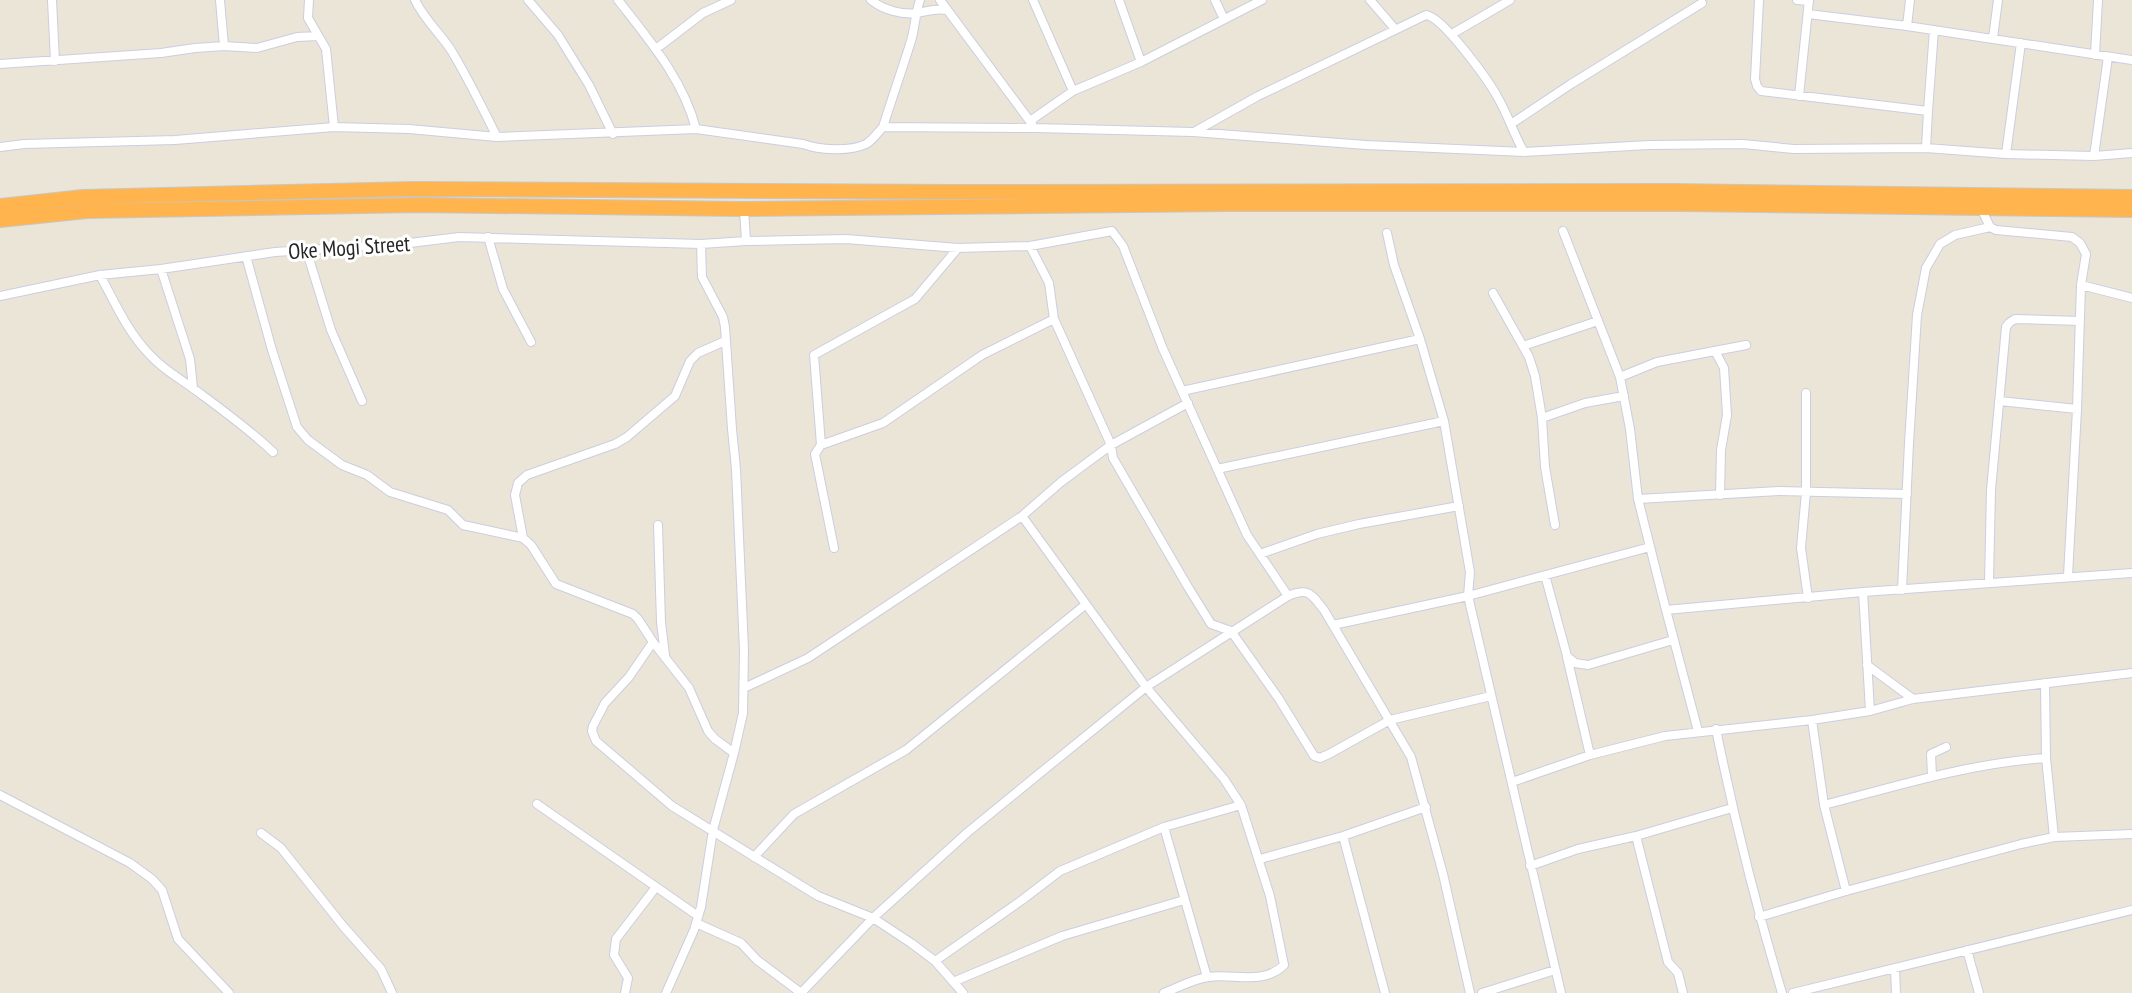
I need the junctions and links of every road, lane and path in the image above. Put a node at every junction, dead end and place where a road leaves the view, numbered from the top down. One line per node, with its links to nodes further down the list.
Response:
1 (52, 0): 40 (street)
2 (220, 0): 35 (street)
3 (309, 0): 32 (street)
4 (415, 0): 53 (street)
5 (528, 0): 52 (street)
6 (618, 0): 36 (street)
7 (731, 0): 36 (street)
8 (871, 0): 25 (street)
9 (920, 0): 25 (street)
10 (940, 0): 24 (street)
11 (1033, 0): 43 (street)
12 (1119, 0): 41 (street)
13 (1215, 0): 27 (street)
14 (1262, 0): 27 (street)
15 (1370, 0): 29 (street)
16 (1510, 0): 31 (street)
17 (1759, 0): 44 (street)
18 (1797, 0): 22 (street)
19 (1910, 0): 28 (street)
20 (1998, 0): 33 (street)
21 (2098, 0): 37 (street)
22 (1809, 1): 26 (street)
23 (1702, 3): 47 (street)
24 (947, 10): 25 (street); 46 (street)
25 (915, 13): 49 (street)
26 (1808, 14): 28 (street); 44 (street)
27 (1224, 19): 41 (street)
28 (1907, 26): 30 (street)
29 (1395, 29): 31 (street); 51 (street)
30 (1934, 30): 33 (street); 45 (street)
31 (1452, 34): 47 (street)
32 (318, 36): 35 (street); 48 (street)
33 (1993, 38): 34 (street)
34 (2021, 43): 37 (street); 58 (street)
35 (224, 46): 40 (street)
36 (656, 49): 50 (street)
37 (2095, 55): 38 (street)
38 (2108, 57): 39 (street); 59 (street)
39 (2132, 60)
40 (55, 61): 42 (street)
41 (1141, 62): 43 (street)
42 (0, 64)
43 (1073, 92): 46 (street)
44 (1799, 96): 45 (street)
45 (1928, 111): 55 (street)
46 (1033, 124): 49 (street); 51 (street)
47 (1512, 124): 56 (street)
48 (334, 127): 53 (street); 54 (street)
49 (883, 127): 50 (street)
50 (696, 129): 52 (street)
51 (1192, 132): 56 (street)
52 (614, 134): 53 (street)
53 (497, 137)
54 (0, 147)
55 (1926, 148): 56 (street); 58 (street)
56 (1524, 152)
57 (2132, 153): 59 (street)
58 (2006, 154): 59 (street)
59 (2094, 156)
60 (2132, 197): 61 (highway)
61 (0, 206)
62 (1981, 208): 63 (highway); 64 (highway); 66 (street)
63 (744, 209): 65 (highway); 70 (street)
64 (2132, 210)
65 (0, 220)
66 (1990, 227): 78 (street); 107 (street)
67 (1563, 231): 83 (street)
68 (1387, 233): 85 (street)
69 (488, 237): 71 (street, Oke Mogi Street); 74 (street, Oke Mogi Street); 87 (street)
70 (746, 240): 71 (street, Oke Mogi Street); 73 (street, Oke Mogi Street)
71 (701, 244): 86 (street)
72 (1030, 246): 73 (street, Oke Mogi Street); 82 (street); 93 (street, Oke Mogi Street)
73 (958, 248): 102 (street)
74 (306, 249): 75 (street, Oke Mogi Street); 96 (street)
75 (246, 256): 76 (street, Oke Mogi Street); 114 (street)
76 (161, 269): 77 (street, Oke Mogi Street); 92 (street)
77 (100, 275): 80 (street, Oke Mogi Street); 92 (street)
78 (2081, 285): 81 (street); 84 (street)
79 (1493, 293): 89 (street)
80 (0, 296)
81 (2132, 298)
82 (1054, 320): 102 (street); 103 (street)
83 (1599, 321): 89 (street); 91 (street)
84 (2080, 321): 97 (street); 99 (street)
85 (1420, 339): 93 (street); 101 (street)
86 (725, 341): 114 (street); 139 (street)
87 (531, 342)
88 (1746, 345): 90 (street)
89 (1523, 346): 100 (street)
90 (1715, 351): 91 (street); 108 (street)
91 (1620, 377): 95 (street)
92 (193, 388): 104 (street)
93 (1182, 391): 98 (street)
94 (1806, 393): 106 (street)
95 (1624, 396): 100 (street); 109 (street)
96 (362, 401)
97 (1999, 401): 99 (street); 121 (street)
98 (1188, 403): 103 (street); 105 (street)
99 (2077, 409): 120 (street)
100 (1542, 418): 113 (street)
101 (1444, 421): 105 (street); 110 (street)
102 (821, 445): 116 (street)
103 (1111, 445): 111 (street); 130 (street)
104 (273, 452)
105 (1217, 469): 117 (street)
106 (1806, 492): 107 (street); 108 (street); 126 (street)
107 (1906, 494): 122 (street)
108 (1720, 495): 109 (street)
109 (1638, 499): 115 (street)
110 (1459, 506): 117 (street); 125 (street)
111 (1022, 516): 127 (street); 139 (street)
112 (658, 525): 133 (street)
113 (1555, 525)
114 (524, 538): 132 (street)
115 (1650, 547): 119 (street); 128 (street)
116 (834, 548)
117 (1260, 554): 124 (street)
118 (2132, 573): 120 (street)
119 (1545, 575): 125 (street); 134 (street)
120 (2068, 576): 121 (street)
121 (1989, 582): 122 (street)
122 (1902, 590): 123 (street)
123 (1863, 591): 126 (street); 135 (street)
124 (1288, 596): 129 (street); 130 (street)
125 (1468, 596): 129 (street); 140 (street)
126 (1808, 598): 128 (street)
127 (1085, 605): 138 (street); 166 (street)
128 (1666, 610): 131 (street)
129 (1333, 625): 143 (street)
130 (1231, 631): 138 (street); 143 (street)
131 (1673, 640): 134 (street); 146 (street)
132 (653, 642): 133 (street); 160 (street)
133 (666, 656): 148 (street)
134 (1567, 656): 149 (street)
135 (1867, 665): 141 (street); 142 (street)
136 (2132, 673): 137 (street)
137 (2046, 683): 141 (street); 150 (street)
138 (1146, 687): 155 (street); 174 (street)
139 (744, 688): 148 (street)
140 (1491, 696): 143 (street); 152 (street)
141 (1913, 699): 142 (street)
142 (1870, 711): 144 (street)
143 (1390, 720): 157 (street)
144 (1812, 720): 145 (street); 156 (street)
145 (1716, 729): 146 (street); 158 (street)
146 (1698, 731): 149 (street)
147 (1946, 747): 151 (street)
148 (734, 753): 160 (street)
149 (1590, 754): 152 (street)
150 (2046, 758): 151 (street); 165 (street)
151 (1932, 776): 156 (street)
152 (1512, 782): 168 (street)
153 (0, 795): 182 (street)
154 (537, 804): 169 (street)
155 (1241, 805): 159 (street); 167 (street)
156 (1824, 805): 170 (street)
157 (1426, 807): 163 (street); 190 (street)
158 (1732, 808): 164 (street); 173 (street)
159 (1164, 827): 171 (street); 177 (street)
160 (713, 830): 166 (street); 175 (street)
161 (261, 833): 183 (street)
162 (2132, 834): 165 (street)
163 (1343, 836): 167 (street); 189 (street)
164 (1636, 836): 168 (street); 193 (street)
165 (2054, 837): 170 (street)
166 (754, 856): 174 (street)
167 (1260, 859): 180 (street)
168 (1530, 866): 179 (street)
169 (656, 887): 175 (street); 184 (street)
170 (1846, 891): 173 (street)
171 (1184, 900): 180 (street); 181 (street)
172 (2132, 910): 176 (street)
173 (1759, 917): 194 (street)
174 (873, 918): 177 (street); 186 (street)
175 (697, 920): 185 (street); 186 (street)
176 (1966, 950): 178 (street); 197 (street)
177 (935, 961): 181 (street)
178 (1895, 968): 195 (street); 196 (street)
179 (1555, 970): 191 (street); 192 (street)
180 (1208, 977): 188 (street)
181 (953, 982): 187 (street)
182 (228, 993)
183 (392, 993)
184 (625, 993)
185 (666, 993)
186 (801, 993)
187 (963, 993)
188 (1164, 993)
189 (1385, 993)
190 (1470, 993)
191 (1482, 993)
192 (1561, 993)
193 (1683, 993)
194 (1782, 993)
195 (1793, 993)
196 (1896, 993)
197 (1979, 993)

